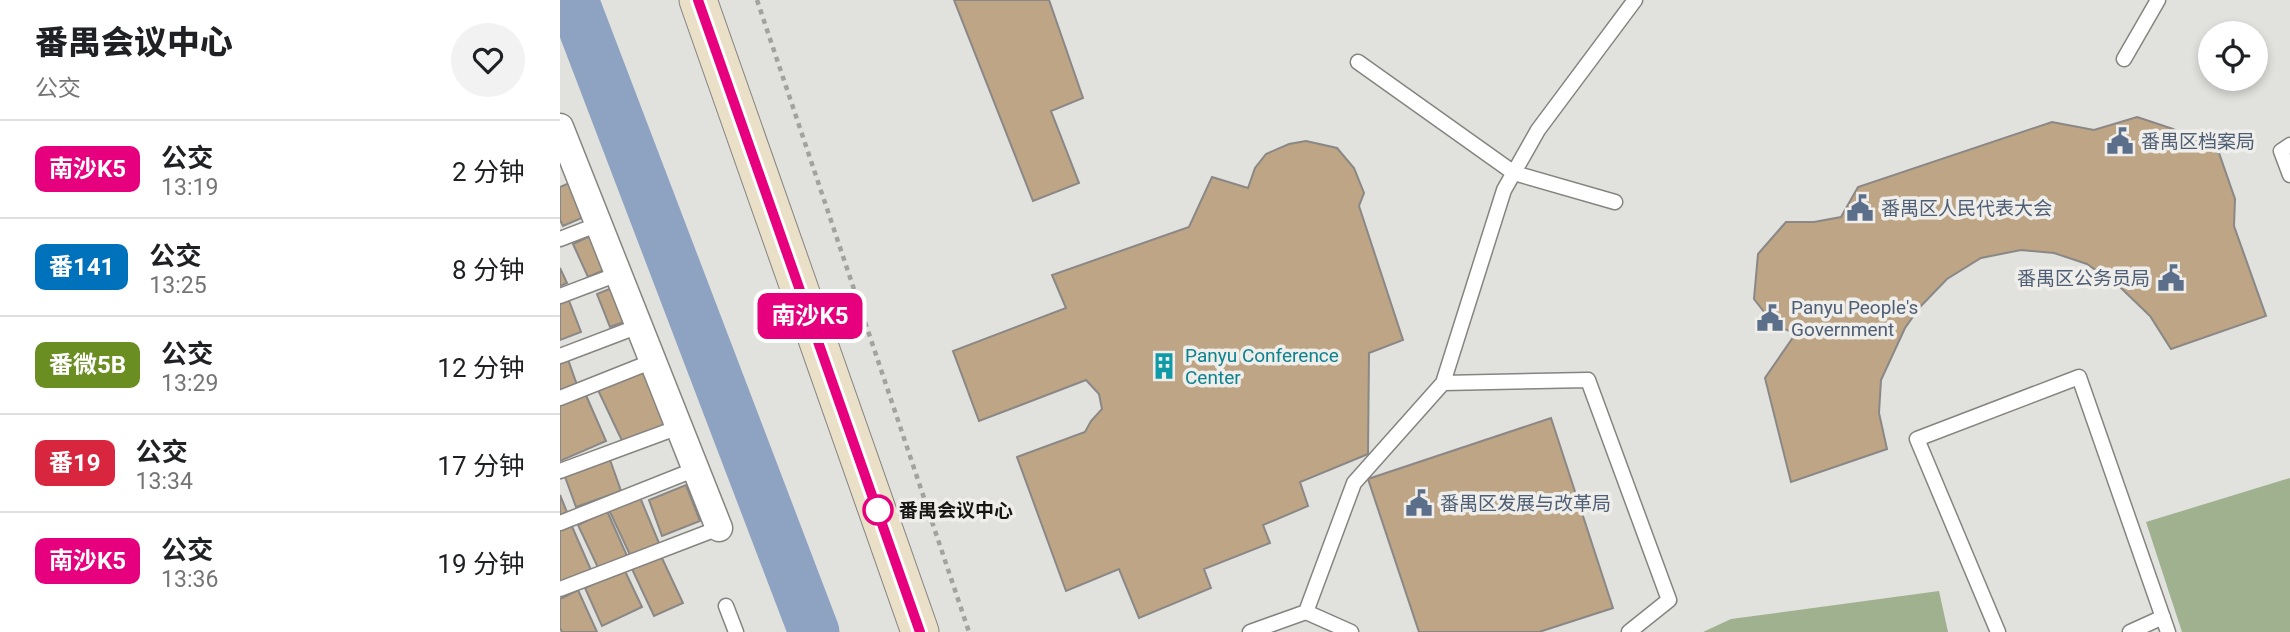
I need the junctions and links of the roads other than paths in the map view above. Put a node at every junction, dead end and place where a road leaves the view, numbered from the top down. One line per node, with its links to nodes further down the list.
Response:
1 (698, 0): 31 (street)
2 (1635, 0): 9 (lane)
3 (2158, 0): 4 (lane)
4 (2124, 59)
5 (1359, 62): 9 (lane)
6 (560, 127): 8 (street)
7 (2290, 145): 10 (lane)
8 (567, 167): 12 (street)
9 (1514, 173): 11 (lane); 19 (lane)
10 (2290, 175)
11 (1615, 202)
12 (598, 224): 13 (lane); 14 (street)
13 (560, 239)
14 (618, 274): 15 (lane); 16 (street)
15 (560, 296)
16 (639, 326): 17 (lane); 18 (street)
17 (560, 356)
18 (653, 361): 20 (lane); 21 (street)
19 (1443, 383): 28 (lane); 34 (lane)
20 (560, 398)
21 (679, 427): 22 (street); 23 (lane)
22 (696, 470): 24 (lane); 25 (street)
23 (560, 471)
24 (560, 523)
25 (719, 528): 26 (lane)
26 (560, 589)
27 (726, 606): 30 (lane)
28 (1306, 612): 32 (lane); 33 (lane)
29 (2163, 617): 35 (lane); 36 (lane); 37 (lane)
30 (736, 632)
31 (920, 632)
32 (1250, 632)
33 (1351, 632)
34 (1629, 632)
35 (1998, 632)
36 (2130, 632)
37 (2168, 632)

